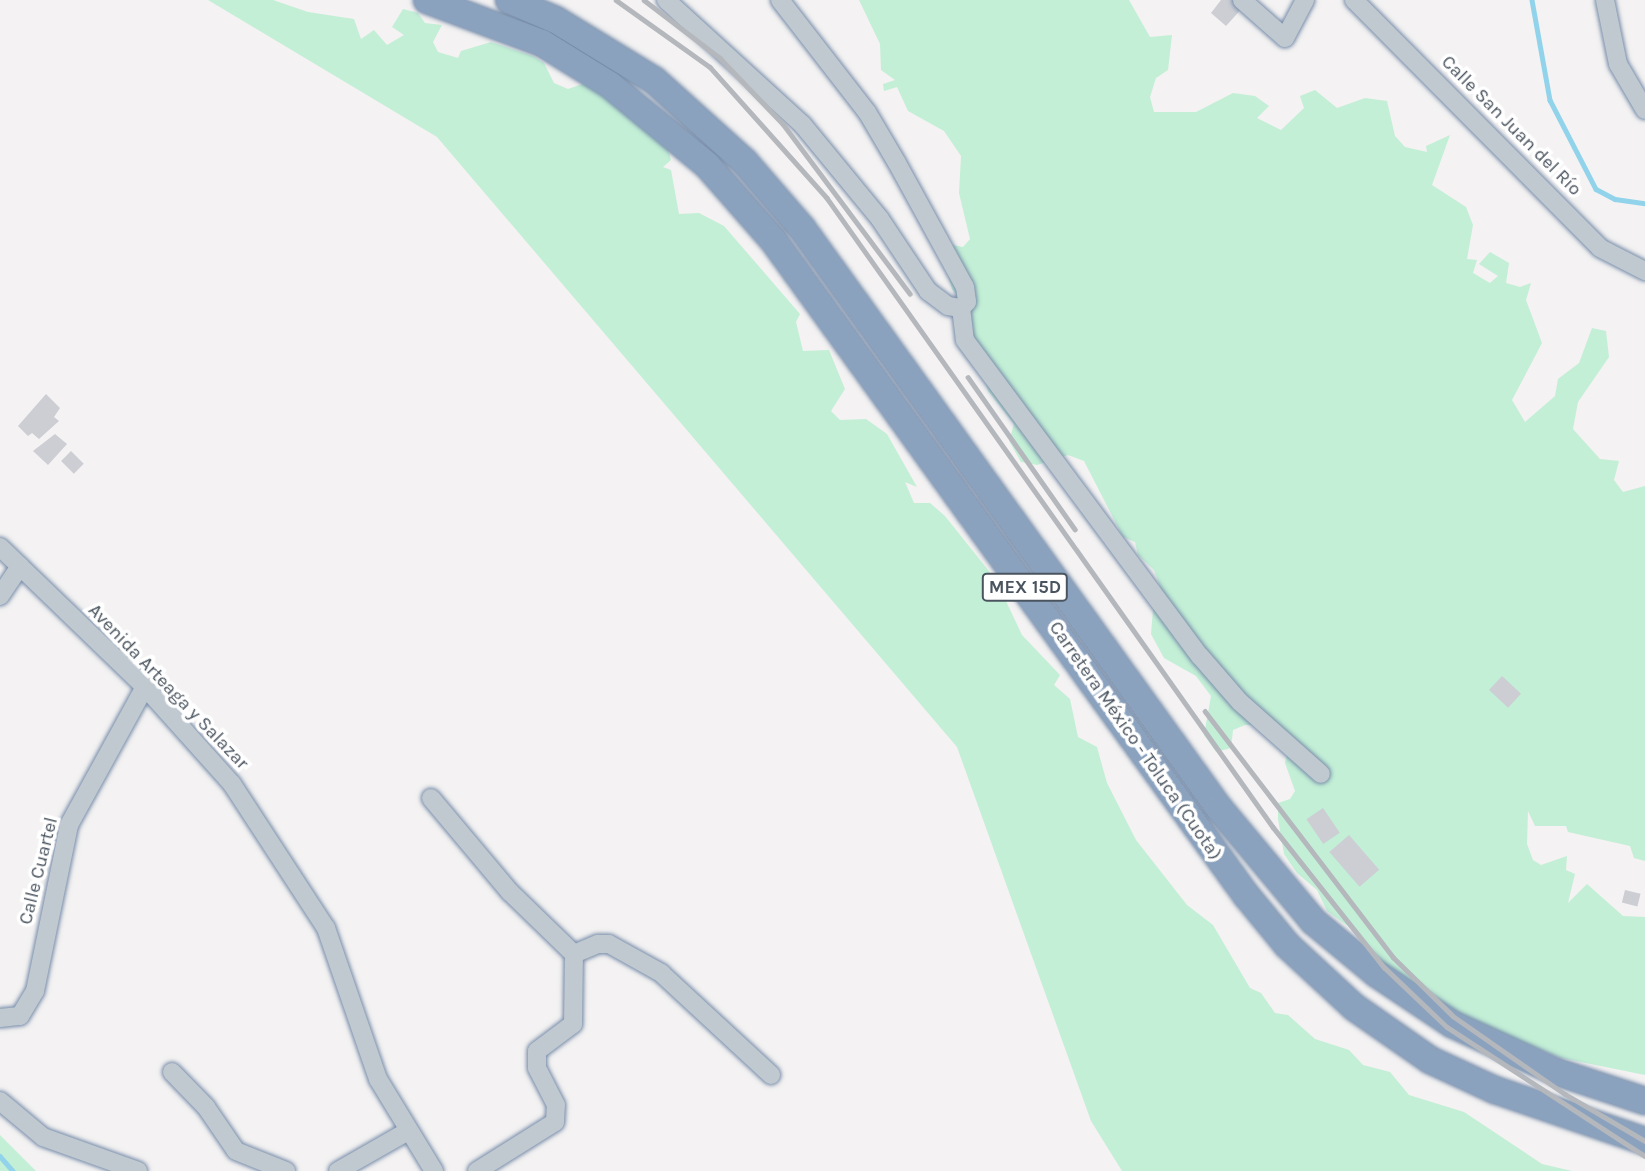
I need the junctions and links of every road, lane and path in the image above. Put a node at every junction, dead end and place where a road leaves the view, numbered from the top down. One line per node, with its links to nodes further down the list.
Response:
1 (427, 0): 25 (highway, Carretera México - Toluca (Cuota) / MEX 15D)
2 (509, 0): 23 (highway, Carretera México - Toluca (Cuota) / MEX 15D)
3 (666, 0): 11 (street)
4 (780, 0): 11 (street)
5 (1242, 0): 6 (street)
6 (1305, 0)
7 (1354, 0): 10 (street, Calle San Juan del Río)
8 (1605, 0): 9 (street)
9 (1645, 110)
10 (1645, 271)
11 (961, 308): 16 (street)
12 (0, 547): 13 (street, Avenida Arteaga y Salazar)
13 (20, 566): 14 (street); 15 (street, Avenida Arteaga y Salazar)
14 (0, 596)
15 (145, 687): 19 (street, Calle Cuartel); 24 (street, Avenida Arteaga y Salazar)
16 (1321, 774)
17 (431, 799): 18 (street)
18 (574, 954): 21 (street); 30 (street)
19 (0, 1018)
20 (172, 1072): 27 (street)
21 (771, 1075)
22 (0, 1101): 26 (street)
23 (1645, 1101)
24 (408, 1131): 28 (street); 29 (street, Avenida Arteaga y Salazar)
25 (1645, 1141)
26 (138, 1171)
27 (286, 1171)
28 (338, 1171)
29 (433, 1171)
30 (478, 1171)

